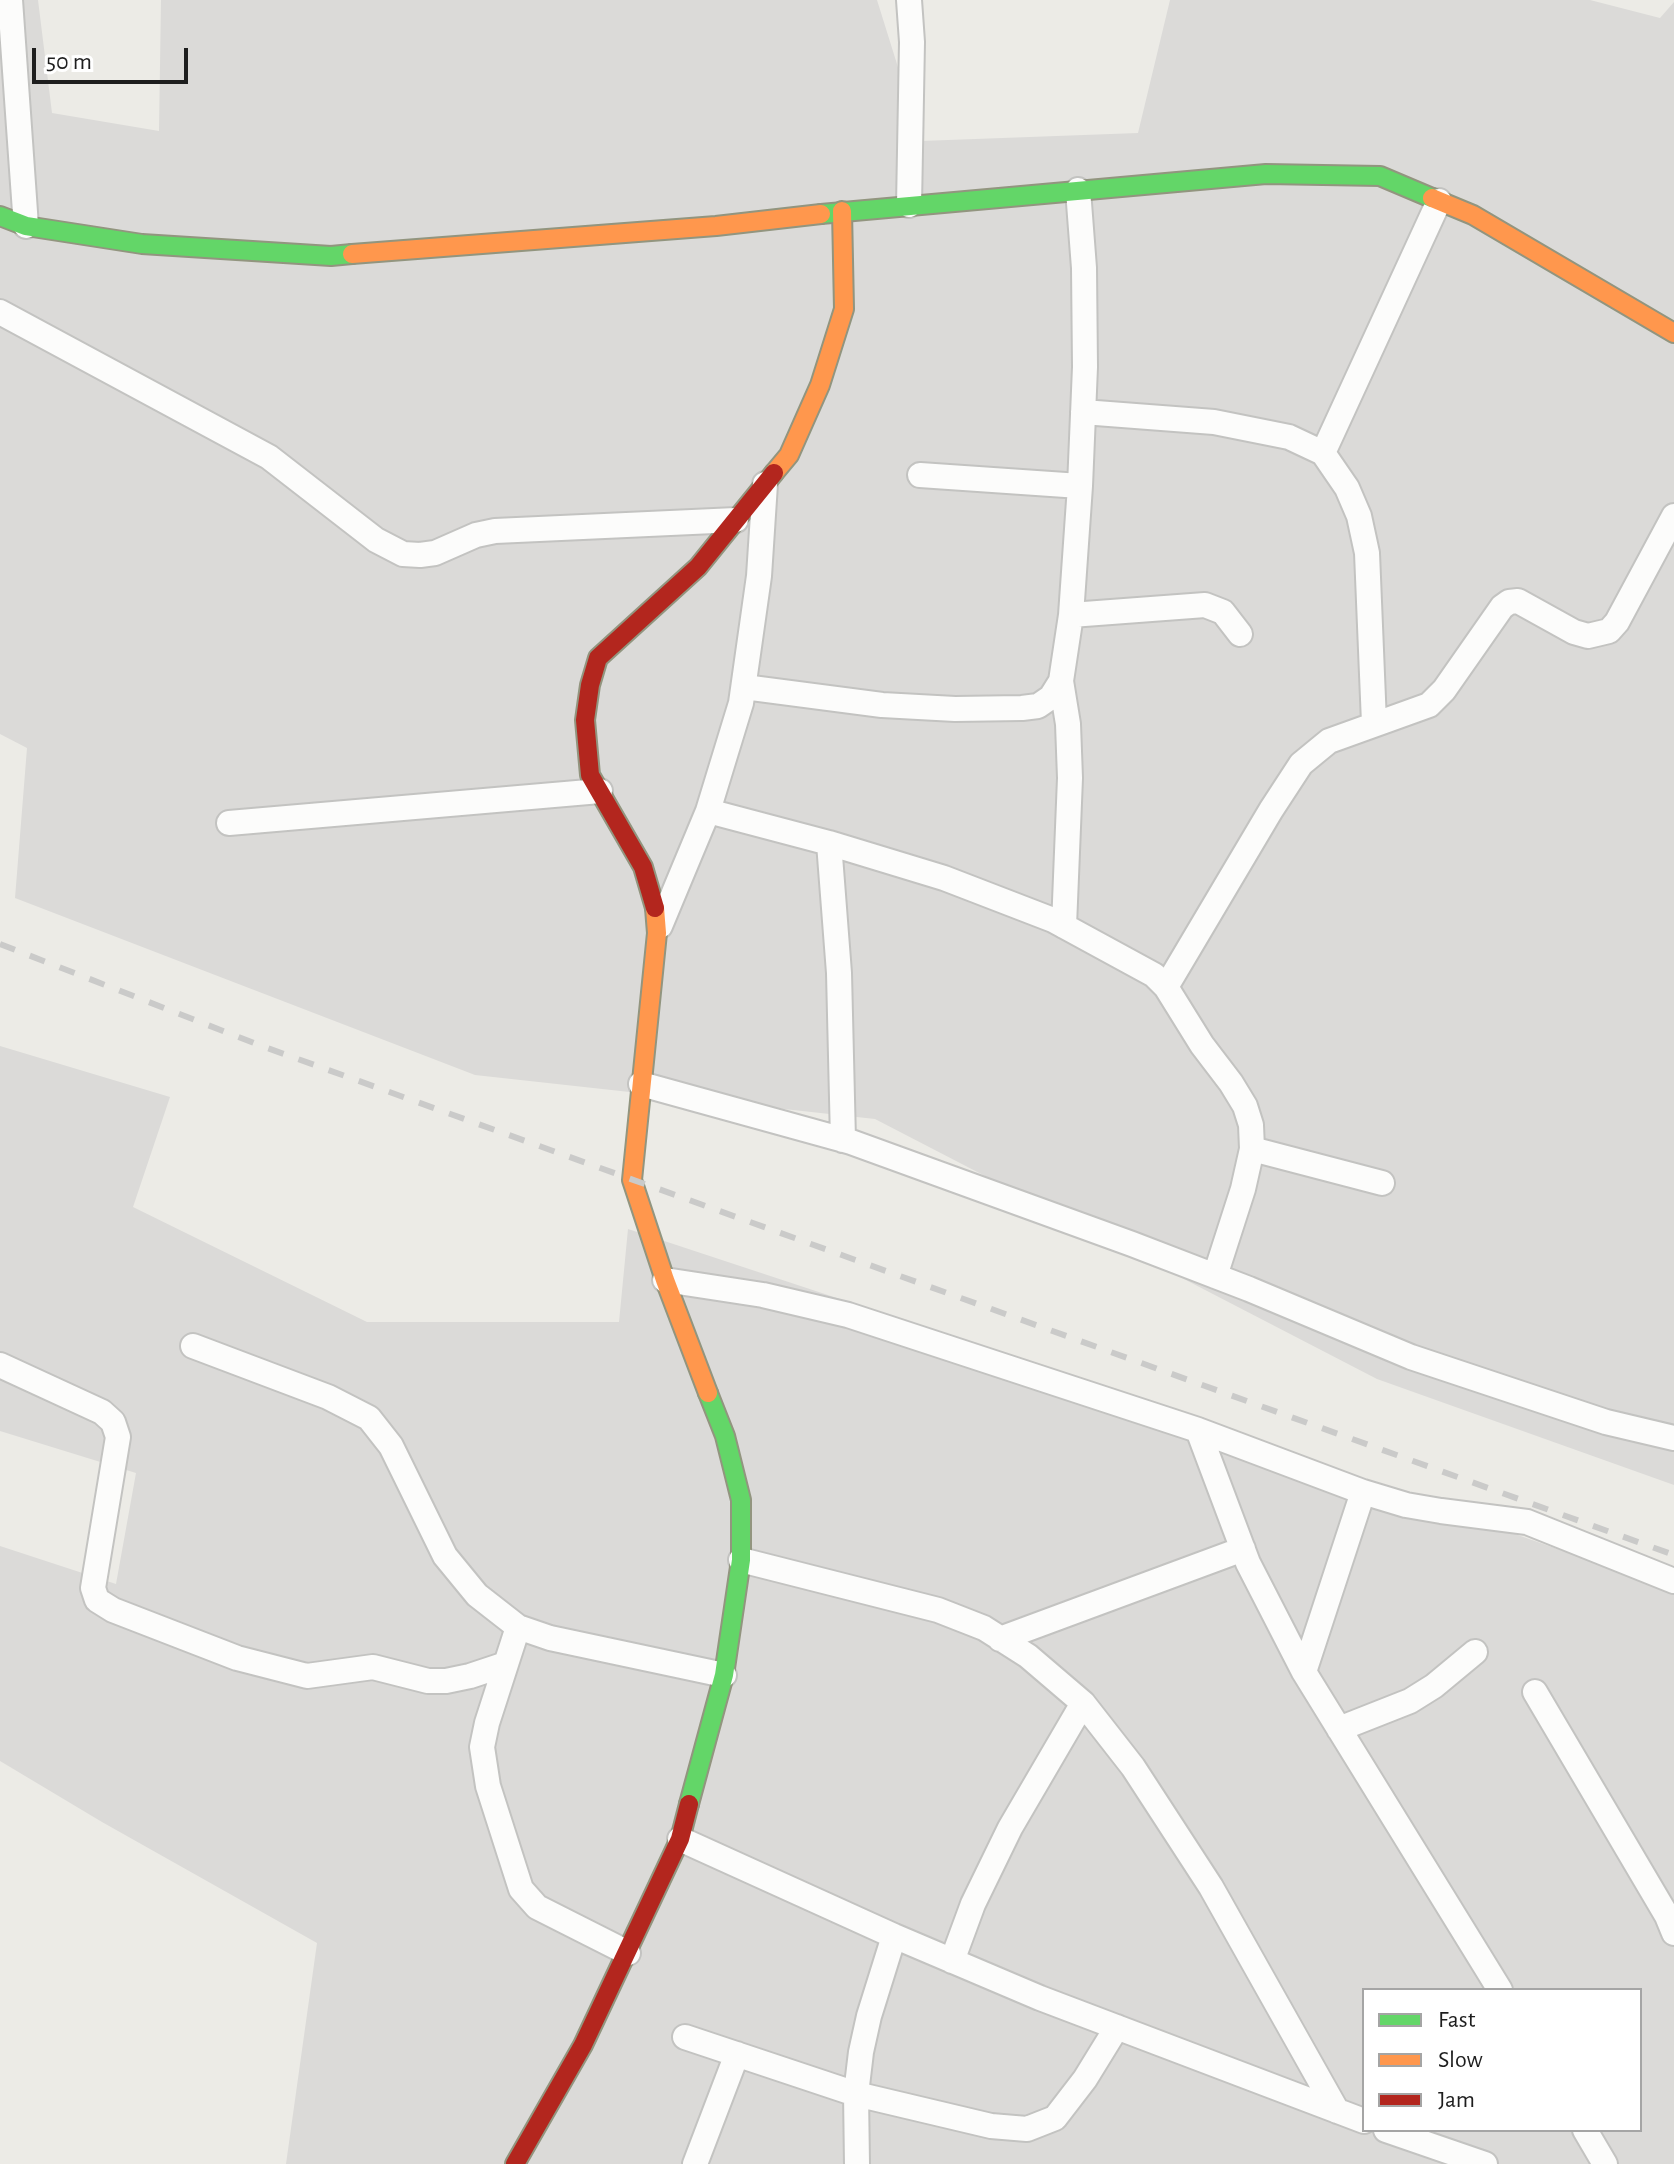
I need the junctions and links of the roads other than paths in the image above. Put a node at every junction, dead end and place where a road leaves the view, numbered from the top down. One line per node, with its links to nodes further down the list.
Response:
1 (10, 0): 8 (street)
2 (909, 0): 5 (street)
3 (1078, 190): 4 (street); 5 (street); 11 (street)
4 (1439, 201): 10 (street); 12 (street)
5 (909, 205): 6 (street)
6 (842, 211): 8 (street); 14 (street)
7 (0, 216): 8 (street)
8 (26, 226)
9 (0, 312): 17 (street)
10 (1674, 333)
11 (1083, 412): 12 (street); 15 (street)
12 (1323, 453): 22 (street)
13 (920, 475): 15 (street)
14 (765, 484): 17 (street); 21 (street)
15 (1080, 486): 18 (street)
16 (1674, 516): 22 (street)
17 (736, 520): 23 (street)
18 (1071, 615): 19 (street); 20 (street)
19 (1240, 634)
20 (1061, 681): 21 (street); 27 (street)
21 (744, 687): 24 (street)
22 (1374, 723): 29 (street)
23 (600, 791): 25 (street); 28 (street)
24 (708, 811): 26 (street); 28 (street)
25 (229, 823)
26 (829, 843): 27 (street); 31 (street)
27 (1064, 926): 29 (street)
28 (657, 933): 30 (street)
29 (1166, 987): 32 (street)
30 (641, 1084): 31 (street); 35 (street)
31 (843, 1140): 34 (street)
32 (1252, 1149): 33 (street); 34 (street)
33 (1382, 1183)
34 (1215, 1276): 39 (street)
35 (665, 1280): 38 (street); 42 (street)
36 (193, 1346): 44 (street)
37 (0, 1365): 47 (street)
38 (1198, 1430): 40 (street); 41 (street)
39 (1674, 1438)
40 (1363, 1492): 43 (street); 48 (street)
41 (1243, 1549): 45 (street); 48 (street)
42 (741, 1560): 45 (street); 49 (street)
43 (1674, 1581)
44 (518, 1627): 47 (street); 49 (street)
45 (1000, 1639): 51 (street)
46 (1475, 1652): 52 (street)
47 (506, 1664): 56 (street)
48 (1304, 1672): 52 (street)
49 (724, 1675): 53 (street)
50 (1535, 1692): 54 (street)
51 (1083, 1703): 57 (street); 63 (street)
52 (1339, 1729): 58 (street)
53 (680, 1839): 55 (street); 56 (street)
54 (1674, 1933)
55 (894, 1936): 57 (street); 62 (street)
56 (628, 1953): 67 (street)
57 (952, 1961): 59 (street)
58 (1499, 1988)
59 (1117, 2027): 62 (street); 63 (street)
60 (685, 2037): 61 (street)
61 (737, 2054): 62 (street); 68 (street)
62 (856, 2094): 69 (street)
63 (1337, 2111): 64 (street)
64 (1362, 2120)
65 (1392, 2132): 70 (street)
66 (1586, 2132): 71 (street)
67 (515, 2164)
68 (695, 2164)
69 (857, 2164)
70 (1485, 2164)
71 (1605, 2164)

